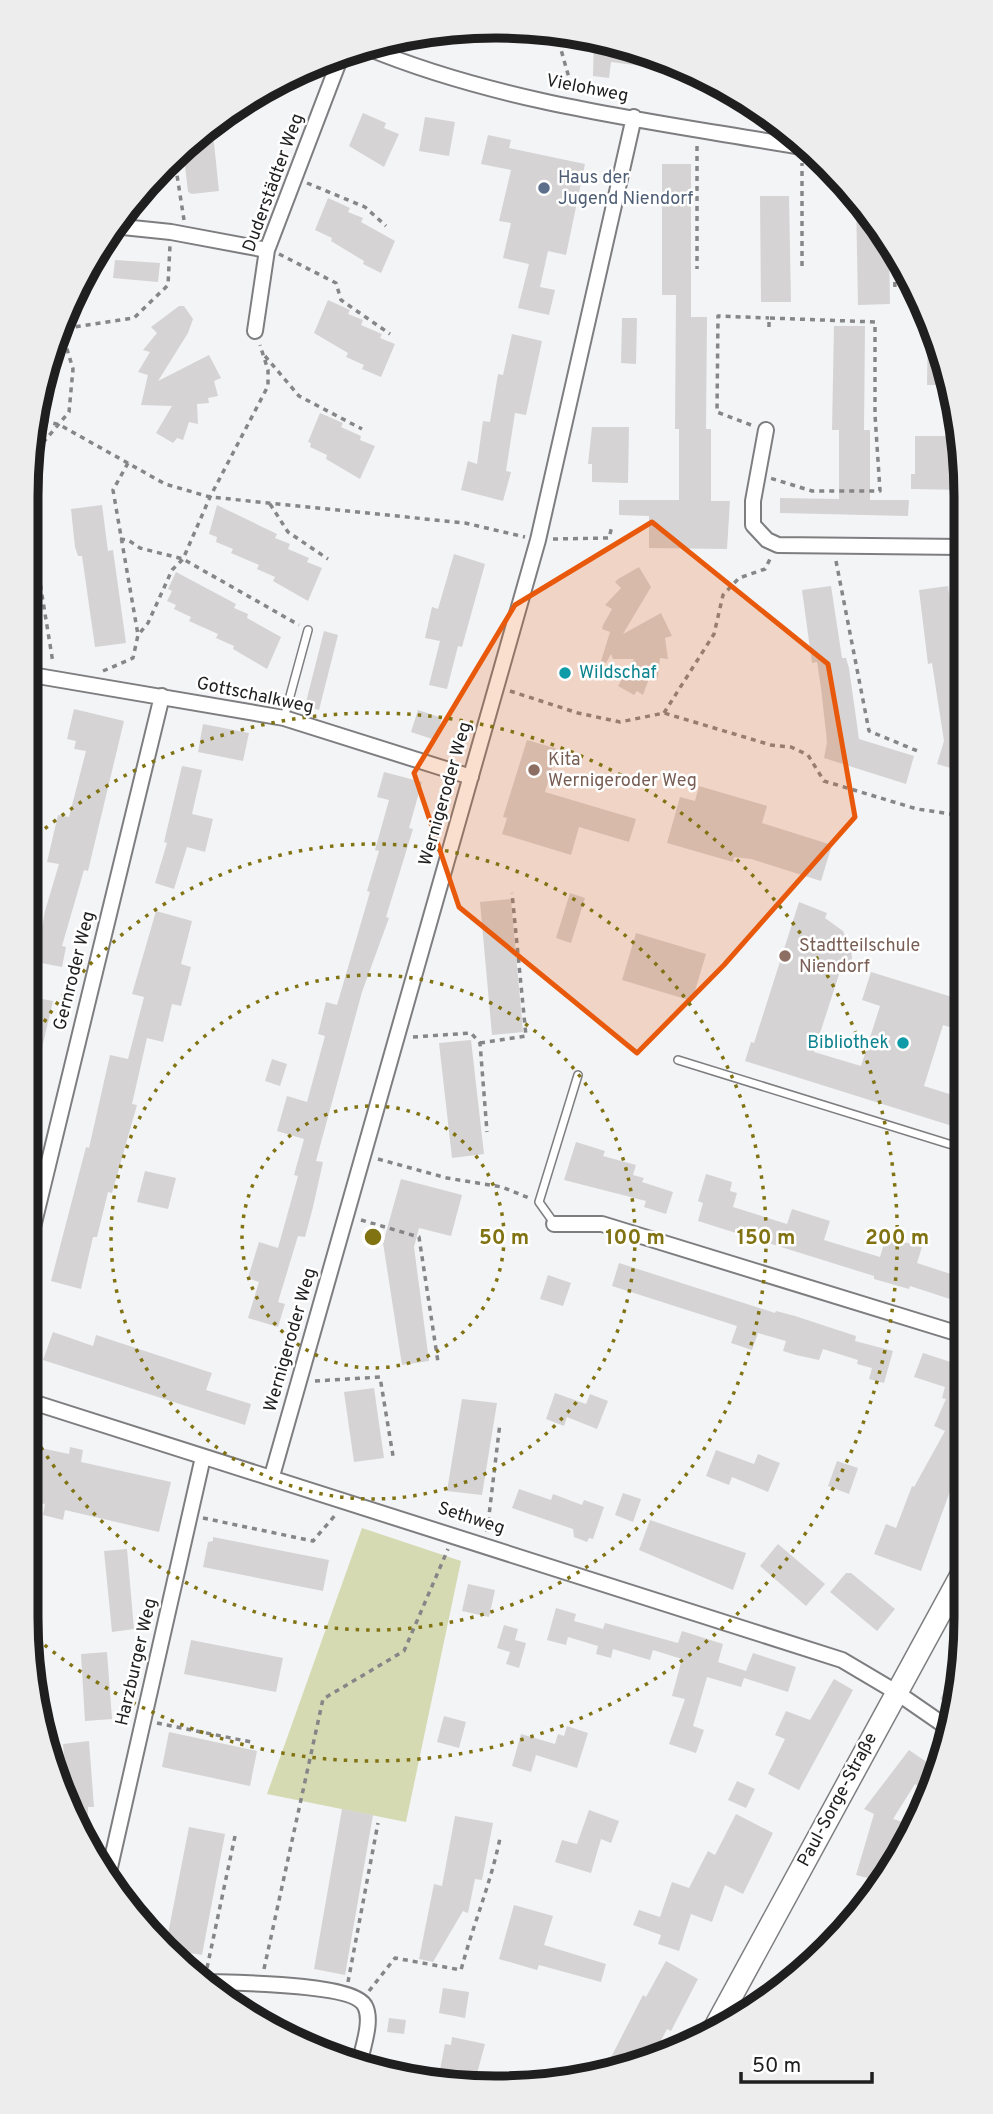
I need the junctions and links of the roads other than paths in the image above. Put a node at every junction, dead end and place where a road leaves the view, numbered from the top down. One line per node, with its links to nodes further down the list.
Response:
1 (380, 53): 3 (street, Vielohweg)
2 (337, 67): 6 (street, Duderstädter Weg)
3 (634, 117): 4 (street, Vielohweg); 14 (street, Wernigeroder Weg)
4 (790, 145)
5 (126, 227): 6 (street)
6 (267, 250): 7 (street, Duderstädter Weg)
7 (255, 331)
8 (766, 430): 9 (street)
9 (954, 547)
10 (308, 630): 13 (lane)
11 (38, 676): 12 (street, Gottschalkweg)
12 (162, 696): 13 (street, Gottschalkweg); 18 (street, Gernroder Weg)
13 (284, 718): 14 (street, Gottschalkweg)
14 (471, 777): 23 (street, Wernigeroder Weg)
15 (678, 1060): 17 (lane)
16 (578, 1075): 19 (lane)
17 (954, 1146)
18 (38, 1207)
19 (554, 1224): 20 (street)
20 (954, 1331)
21 (38, 1404): 22 (street, Sethweg)
22 (203, 1457): 23 (street, Sethweg); 27 (street, Harzburger Weg)
23 (272, 1476): 25 (street, Sethweg)
24 (954, 1588): 25 (street, Paul-Sorge-Straße)
25 (897, 1692): 26 (street, Sethweg); 29 (street, Paul-Sorge-Straße)
26 (942, 1724)
27 (111, 1864)
28 (219, 1982): 30 (street)
29 (720, 2017)
30 (361, 2055)

